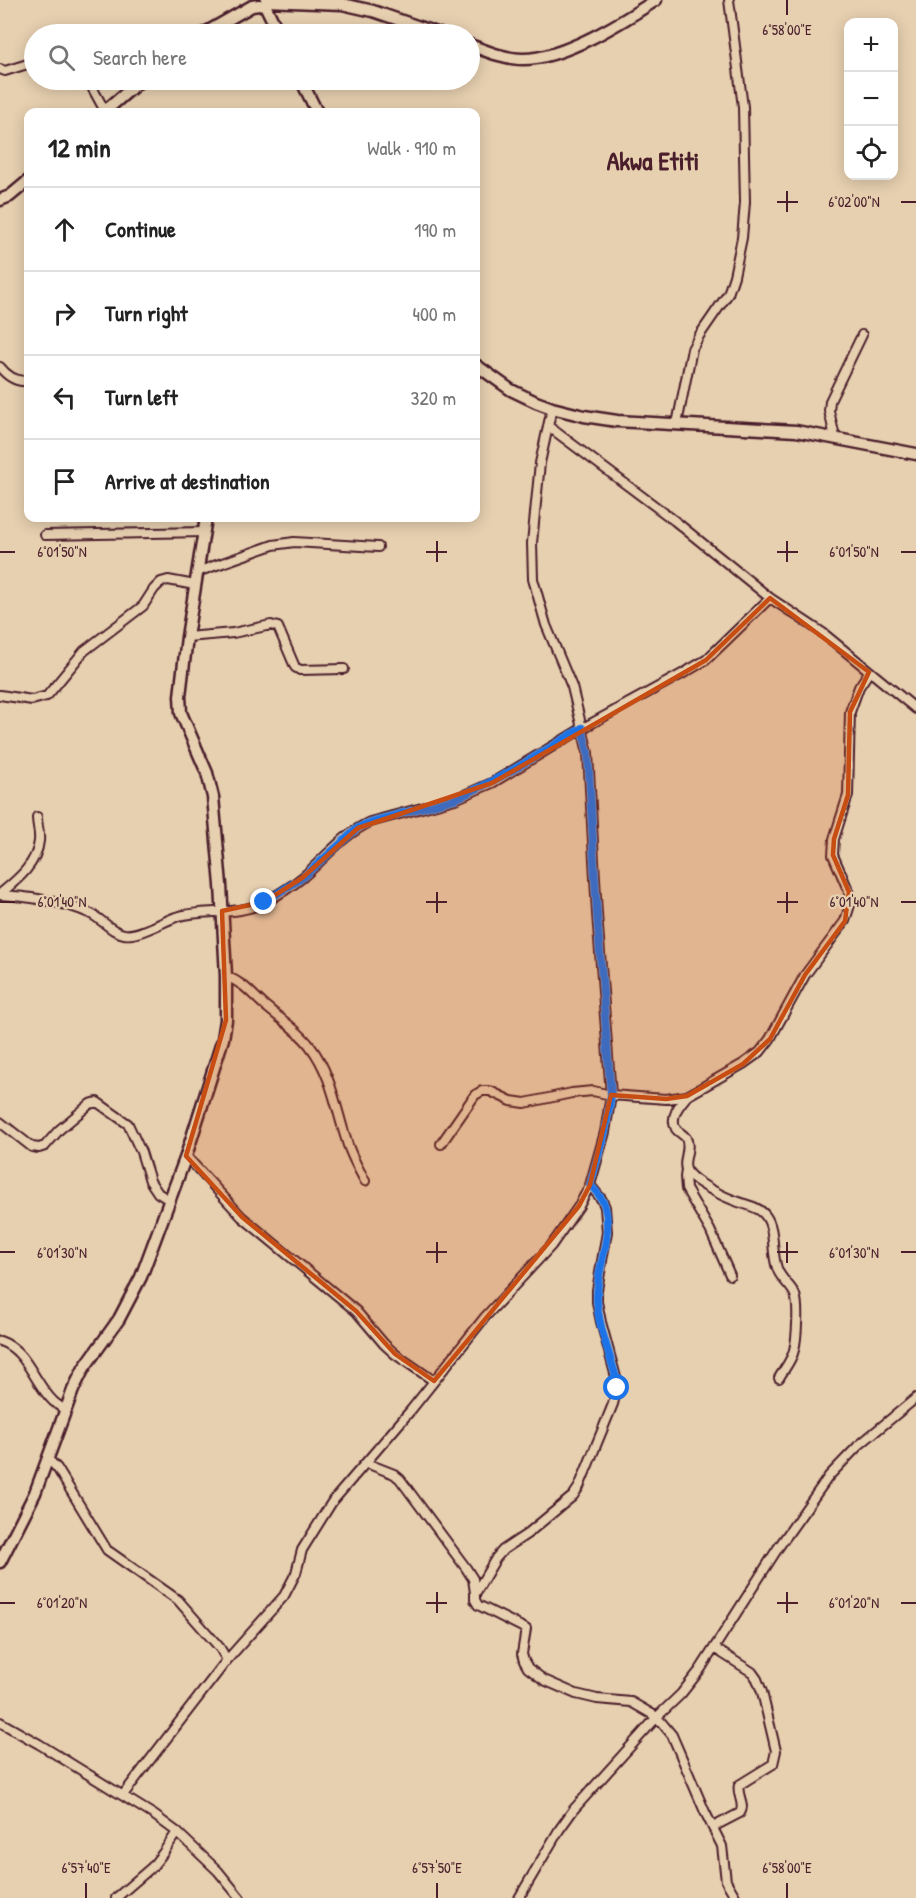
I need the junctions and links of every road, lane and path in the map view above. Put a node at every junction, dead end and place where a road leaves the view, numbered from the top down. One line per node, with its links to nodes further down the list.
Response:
1 (656, 0): 7 (main road)
2 (729, 0): 24 (street)
3 (262, 2): 4 (main road); 5 (main road); 6 (main road)
4 (220, 24)
5 (274, 24)
6 (411, 24)
7 (480, 48)
8 (24, 65): 9 (street)
9 (0, 69)
10 (93, 90): 13 (street)
11 (130, 90): 14 (main road)
12 (306, 90): 15 (main road)
13 (103, 108)
14 (110, 108)
15 (315, 108)
16 (24, 184): 17 (main road)
17 (5, 198): 18 (main road)
18 (0, 209)
19 (862, 335): 26 (street)
20 (0, 367): 22 (street)
21 (480, 368): 23 (main road)
22 (24, 381)
23 (552, 408): 24 (main road); 25 (street)
24 (677, 424): 26 (main road)
25 (548, 426): 34 (street); 40 (street)
26 (835, 437): 27 (main road)
27 (916, 454)
28 (205, 522): 29 (main road)
29 (204, 532): 30 (street); 32 (main road)
30 (45, 536)
31 (378, 547): 32 (street)
32 (197, 572): 33 (main road)
33 (195, 585): 35 (main road); 38 (street)
34 (770, 598): 37 (street); 40 (street)
35 (187, 637): 36 (street); 43 (main road)
36 (344, 669)
37 (869, 672): 39 (street); 46 (street)
38 (0, 694)
39 (916, 710)
40 (582, 728): 43 (street); 45 (street)
41 (37, 817): 42 (street)
42 (0, 895): 43 (street)
43 (222, 911): 44 (main road)
44 (226, 976): 49 (main road); 51 (street)
45 (611, 1095): 46 (street); 48 (street); 52 (street)
46 (687, 1096): 50 (street)
47 (0, 1122): 53 (street)
48 (441, 1144)
49 (186, 1156): 53 (main road); 57 (street)
50 (686, 1170): 54 (street); 56 (street)
51 (365, 1181)
52 (590, 1185): 57 (street); 63 (street)
53 (169, 1200): 59 (main road)
54 (730, 1275)
55 (0, 1341): 59 (street)
56 (779, 1378)
57 (434, 1381): 61 (street)
58 (916, 1398): 64 (street)
59 (65, 1410): 60 (main road)
60 (48, 1460): 62 (main road); 65 (street)
61 (366, 1463): 63 (street); 65 (street)
62 (0, 1562)
63 (476, 1594): 66 (street)
64 (714, 1648): 66 (street); 69 (street)
65 (227, 1660): 68 (street)
66 (657, 1717): 69 (street); 73 (street)
67 (0, 1722): 68 (street)
68 (123, 1795): 70 (street)
69 (713, 1827): 74 (street)
70 (177, 1832): 71 (street); 72 (street)
71 (116, 1898)
72 (240, 1898)
73 (519, 1898)
74 (736, 1898)

